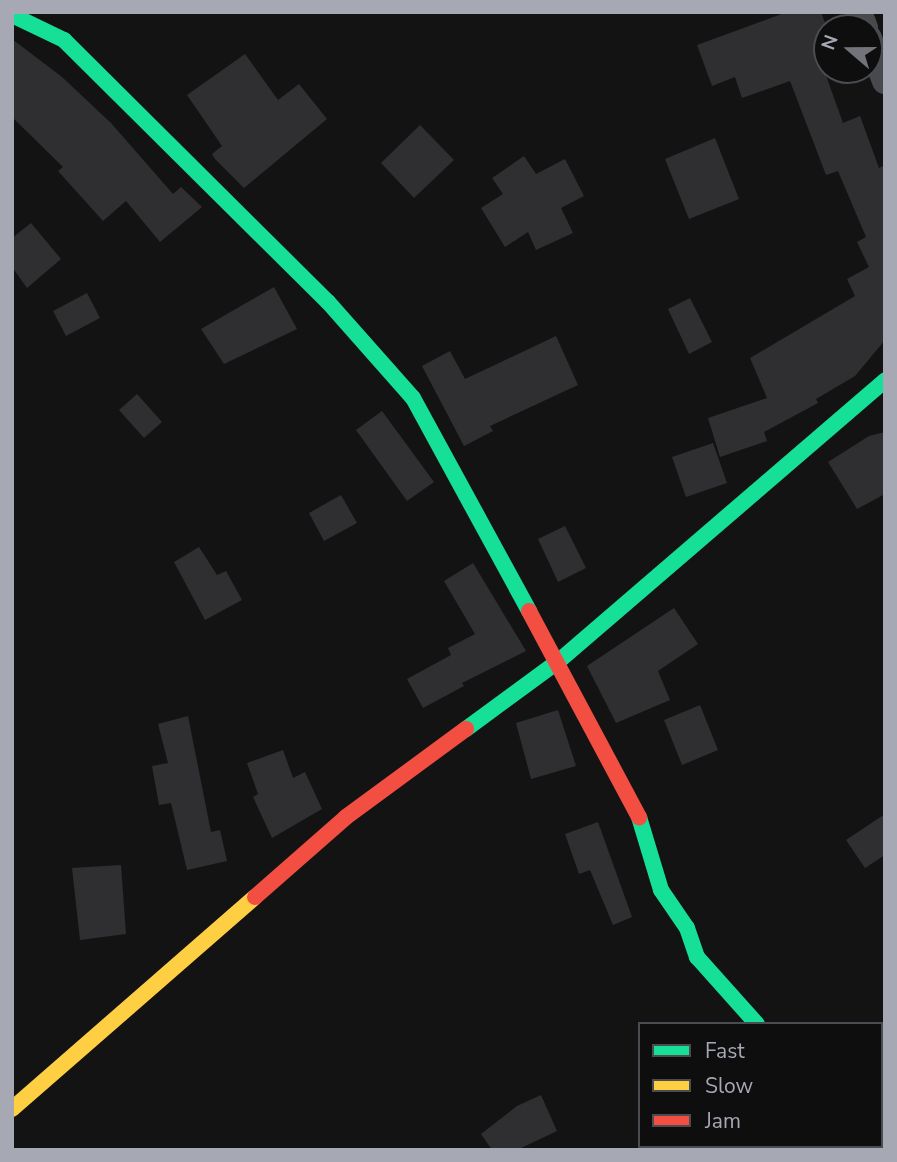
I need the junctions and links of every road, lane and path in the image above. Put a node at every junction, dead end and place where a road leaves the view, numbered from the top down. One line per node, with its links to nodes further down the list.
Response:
1 (12, 15): 3 (street)
2 (885, 380): 3 (street)
3 (560, 660): 4 (street); 5 (street)
4 (755, 1022)
5 (12, 1109)

